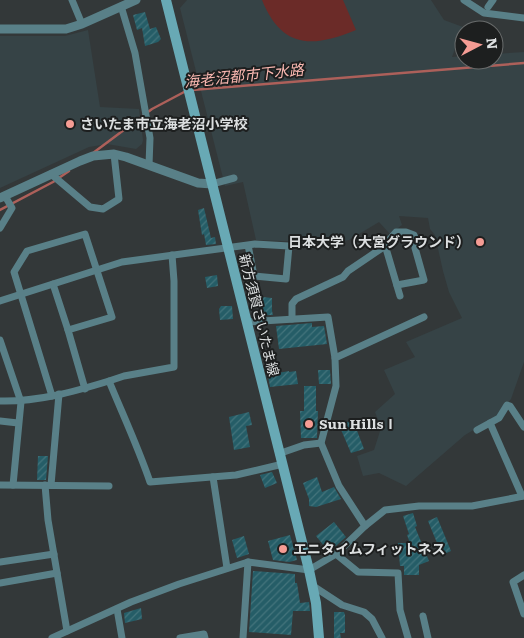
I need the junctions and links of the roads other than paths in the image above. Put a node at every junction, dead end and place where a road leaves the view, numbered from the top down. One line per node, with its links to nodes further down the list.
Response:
1 (72, 0): 9 (street)
2 (136, 0): 6 (street)
3 (166, 0): 15 (main road, 新方須賀さいたま線)
4 (464, 0): 8 (street)
5 (493, 0): 7 (street)
6 (121, 6): 9 (street); 12 (street)
7 (488, 7)
8 (524, 18)
9 (82, 24): 10 (street)
10 (0, 29)
11 (114, 154): 12 (street); 13 (street); 13 (street)
12 (150, 165): 15 (street)
13 (51, 174): 16 (street)
14 (234, 178): 15 (street)
15 (212, 184): 20 (main road, 新方須賀さいたま線)
16 (3, 197): 17 (street)
17 (0, 228)
18 (248, 245): 18 (street); 20 (street)
19 (385, 245): 24 (street); 24 (street); 29 (street)
20 (228, 247): 21 (street); 30 (main road, 新方須賀さいたま線)
21 (172, 255): 22 (street); 34 (street)
22 (98, 270): 23 (street); 25 (street); 31 (street)
23 (53, 284): 25 (street); 31 (street)
24 (397, 285): 26 (street)
25 (20, 295): 27 (street); 36 (street)
26 (400, 296)
27 (0, 301)
28 (424, 317): 33 (street)
29 (292, 319): 30 (street); 33 (street)
30 (247, 322): 45 (main road, 新方須賀さいたま線)
31 (68, 330): 35 (street)
32 (0, 340): 38 (street)
33 (335, 358): 44 (street)
34 (108, 381): 35 (street); 47 (street)
35 (85, 389): 36 (street)
36 (55, 395): 38 (street); 50 (street)
37 (0, 401): 38 (street)
38 (21, 402): 40 (street)
39 (0, 421): 40 (street)
40 (18, 423): 49 (street)
41 (490, 423): 42 (street); 43 (street); 52 (street)
42 (524, 427)
43 (477, 430)
44 (321, 443): 45 (street); 53 (street)
45 (281, 453): 46 (main road, 新方須賀さいたま線)
46 (283, 464): 47 (street); 59 (main road, 新方須賀さいたま線)
47 (213, 477): 58 (street)
48 (0, 485): 49 (street)
49 (13, 485): 50 (street)
50 (48, 485): 51 (street); 54 (street)
51 (108, 486)
52 (523, 496): 53 (street)
53 (365, 526): 55 (street)
54 (54, 554): 56 (street); 60 (street)
55 (336, 554): 59 (street); 75 (street)
56 (0, 562)
57 (248, 562): 58 (street); 59 (street); 72 (street)
58 (227, 568): 64 (street)
59 (309, 570): 63 (main road, 新方須賀さいたま線)
60 (57, 573): 62 (street); 67 (street)
61 (524, 575): 65 (street)
62 (0, 583)
63 (313, 586): 73 (main road, 新方須賀さいたま線); 74 (street)
64 (117, 609): 67 (street); 69 (street)
65 (524, 614)
66 (423, 616): 76 (street)
67 (67, 631): 68 (street)
68 (52, 638)
69 (122, 638)
70 (180, 638): 71 (street)
71 (205, 638)
72 (243, 638)
73 (319, 638)
74 (382, 638)
75 (408, 638)
76 (428, 638)

